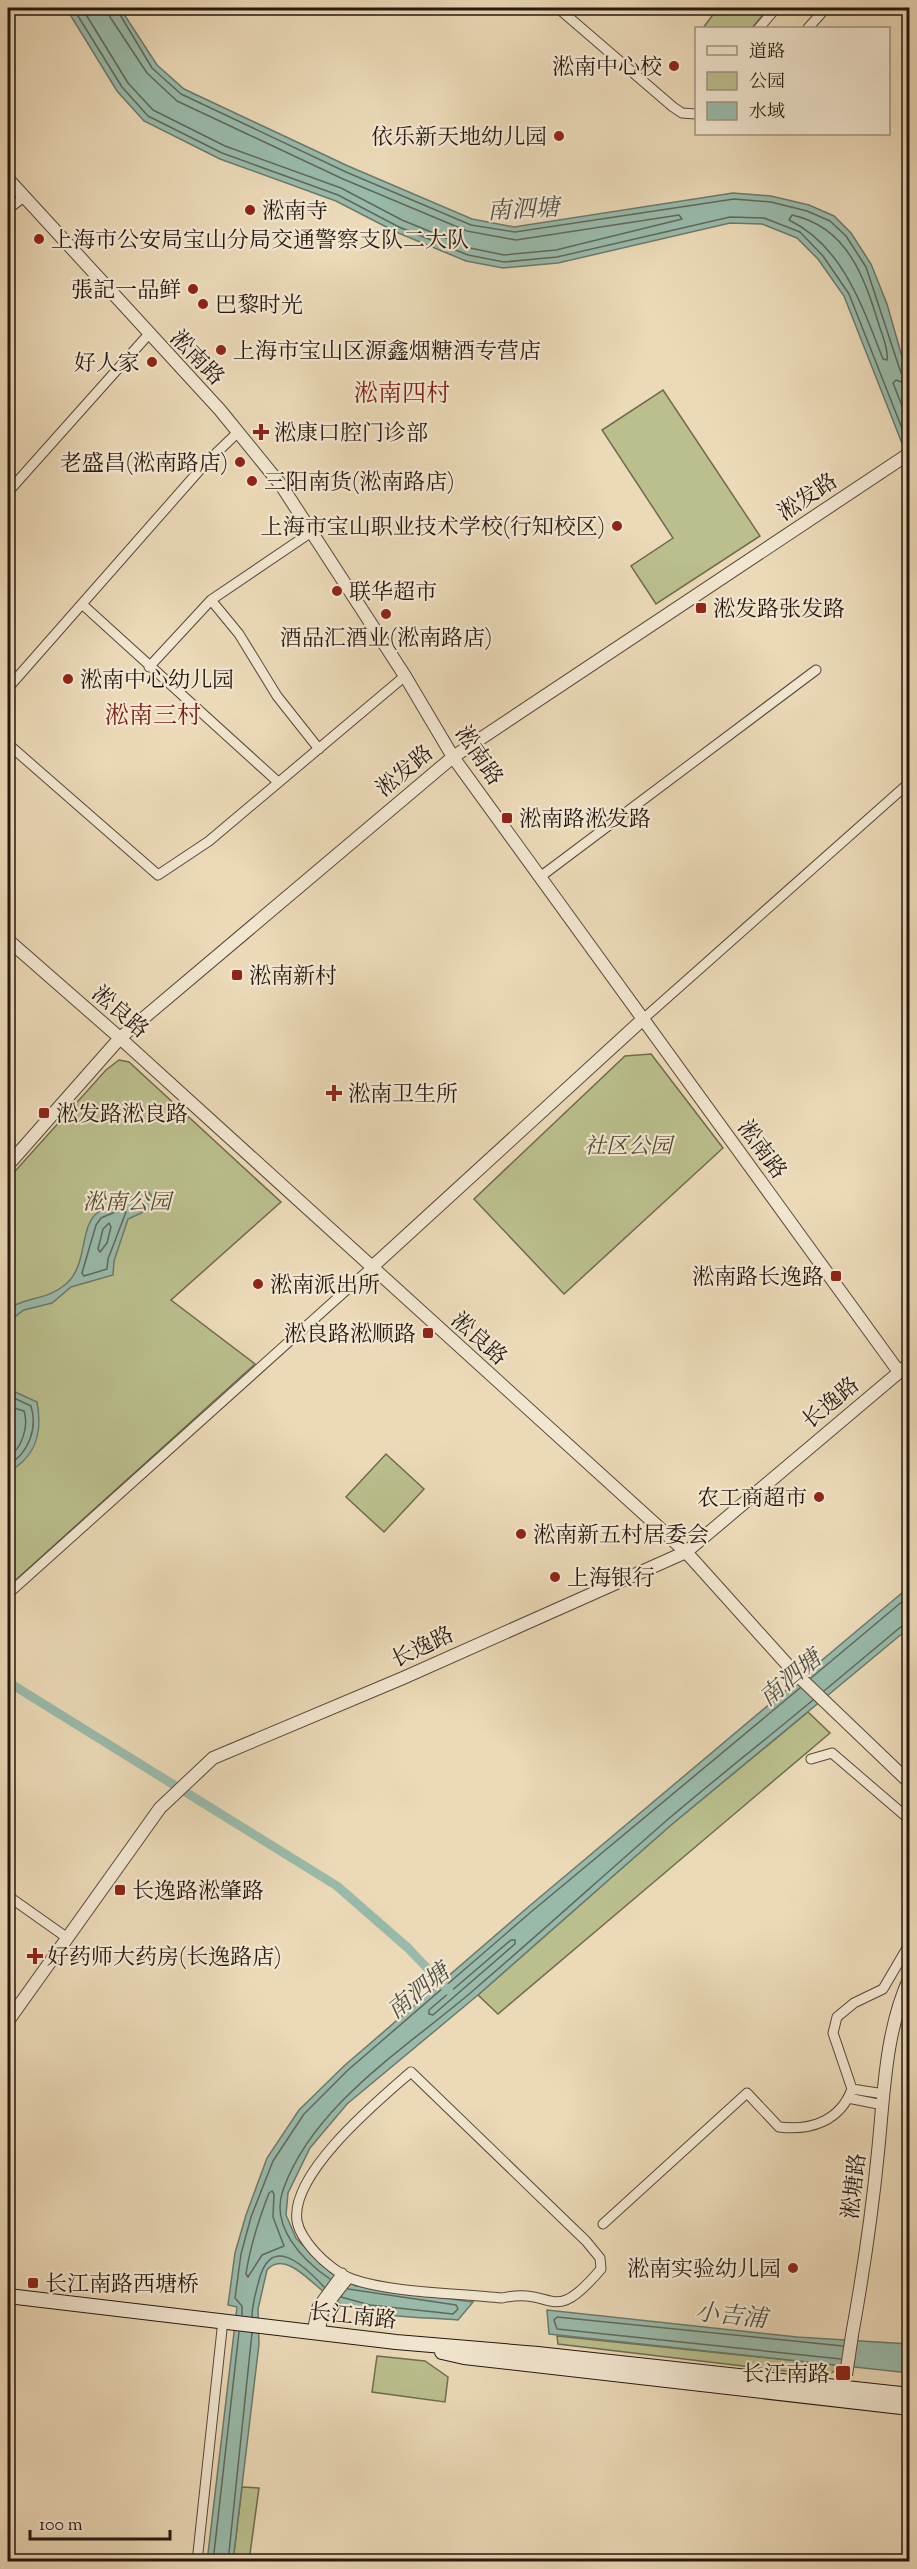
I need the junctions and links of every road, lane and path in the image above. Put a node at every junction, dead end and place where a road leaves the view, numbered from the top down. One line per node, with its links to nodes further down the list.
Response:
1 (558, 8): 6 (street)
2 (776, 8): 4 (street)
3 (826, 8): 5 (street)
4 (760, 27)
5 (809, 27)
6 (695, 114)
7 (8, 178): 8 (street, 淞南路)
8 (24, 197): 9 (street); 10 (street, 淞南路)
9 (8, 209)
10 (148, 335): 11 (street, 淞南路); 13 (street)
11 (237, 433): 14 (street, 淞南路); 16 (street)
12 (909, 453): 23 (street, 淞发路)
13 (8, 492)
14 (313, 531): 15 (street); 19 (street, 淞南路)
15 (211, 600): 17 (street); 22 (street)
16 (82, 605): 17 (street); 20 (street)
17 (149, 667): 25 (street)
18 (816, 670): 26 (street)
19 (405, 676): 22 (street); 23 (street, 淞南路)
20 (8, 688)
21 (8, 744): 25 (street)
22 (319, 748): 25 (street)
23 (453, 757): 26 (street, 淞南路); 29 (street, 淞发路)
24 (909, 782): 28 (street)
25 (278, 783)
26 (540, 877): 28 (street, 淞南路)
27 (8, 940): 29 (street, 淞良路)
28 (642, 1020): 31 (street); 33 (street, 淞南路)
29 (120, 1038): 30 (street, 淞发路); 31 (street, 淞良路)
30 (8, 1165)
31 (371, 1268): 34 (street, 淞良路); 35 (street)
32 (909, 1363): 33 (street, 长逸路)
33 (899, 1372): 34 (street, 长逸路)
34 (686, 1552): 37 (street, 淞良路); 40 (street, 长逸路)
35 (8, 1594)
36 (812, 1759): 38 (street)
37 (909, 1783)
38 (909, 1820)
39 (8, 1896): 40 (street)
40 (66, 1937): 43 (street, 长逸路)
41 (909, 1943): 44 (street)
42 (909, 1977): 45 (street, 淞塘路)
43 (8, 2021)
44 (850, 2094): 45 (street); 46 (street)
45 (883, 2100): 51 (street, 淞塘路, bridge)
46 (603, 2224)
47 (343, 2279): 47 (street); 50 (street)
48 (8, 2296): 49 (main road, 长江南路)
49 (229, 2321): 50 (main road, 长江南路); 54 (street)
50 (316, 2332): 51 (main road, 长江南路)
51 (843, 2395): 52 (main road); 53 (main road)
52 (909, 2395)
53 (909, 2408)
54 (197, 2562)

